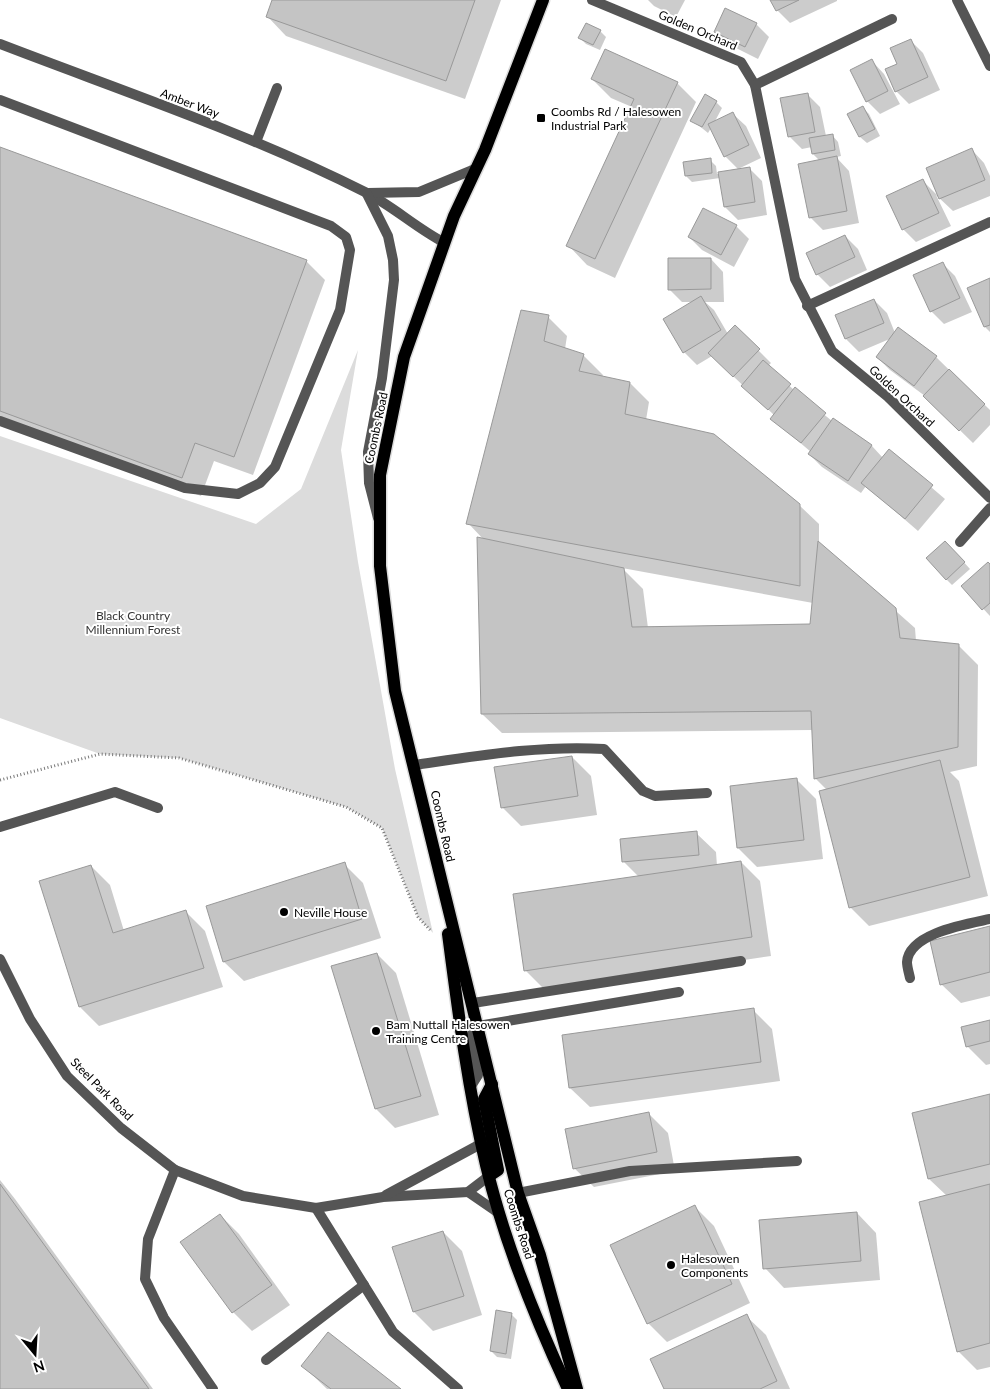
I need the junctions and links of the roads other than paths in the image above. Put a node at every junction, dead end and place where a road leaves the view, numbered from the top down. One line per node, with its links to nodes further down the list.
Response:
1 (543, 0): 11 (main road, Coombs Road)
2 (592, 0): 7 (street, Golden Orchard)
3 (957, 0): 6 (street)
4 (892, 20): 7 (street)
5 (0, 44): 10 (street, Amber Way)
6 (990, 66)
7 (755, 85): 15 (street, Golden Orchard)
8 (277, 88): 10 (street)
9 (0, 100): 16 (street)
10 (256, 142): 12 (street, Amber Way)
11 (477, 168): 12 (street, Amber Way); 14 (main road, Coombs Road)
12 (367, 193): 14 (street, Amber Way); 19 (street)
13 (990, 222): 15 (street)
14 (445, 243): 19 (main road, Coombs Road)
15 (807, 306): 17 (street, Golden Orchard)
16 (0, 421)
17 (990, 498)
18 (990, 508): 20 (street)
19 (380, 526): 21 (main road, Coombs Road)
20 (960, 542)
21 (414, 765): 22 (street); 25 (main road, Coombs Road)
22 (707, 793)
23 (158, 808): 24 (street)
24 (0, 827)
25 (442, 882): 31 (main road, Coombs Road); 34 (main road, Coombs Road)
26 (990, 919): 29 (street)
27 (0, 959): 38 (street, Steel Park Road)
28 (741, 961): 31 (street)
29 (910, 978)
30 (679, 992): 32 (street)
31 (473, 1003): 32 (main road, Coombs Road)
32 (478, 1026): 33 (main road, Coombs Road); 34 (street)
33 (492, 1084): 35 (main road, Coombs Road); 36 (main road)
34 (471, 1086): 36 (main road, Coombs Road)
35 (505, 1134): 36 (street, Steel Park Road); 41 (main road, Coombs Road)
36 (487, 1140): 39 (main road); 42 (street, Steel Park Road)
37 (797, 1161): 41 (street)
38 (175, 1170): 43 (street, Steel Park Road); 47 (street)
39 (489, 1176): 40 (street); 44 (main road, Coombs Road)
40 (468, 1192): 42 (street, Steel Park Road); 44 (street)
41 (518, 1193): 50 (main road, Coombs Road)
42 (383, 1197): 43 (street, Steel Park Road)
43 (316, 1208): 45 (street)
44 (501, 1214): 49 (main road, Coombs Road)
45 (364, 1285): 46 (street); 48 (street)
46 (266, 1360)
47 (213, 1389)
48 (458, 1389)
49 (568, 1389)
50 (577, 1389)

